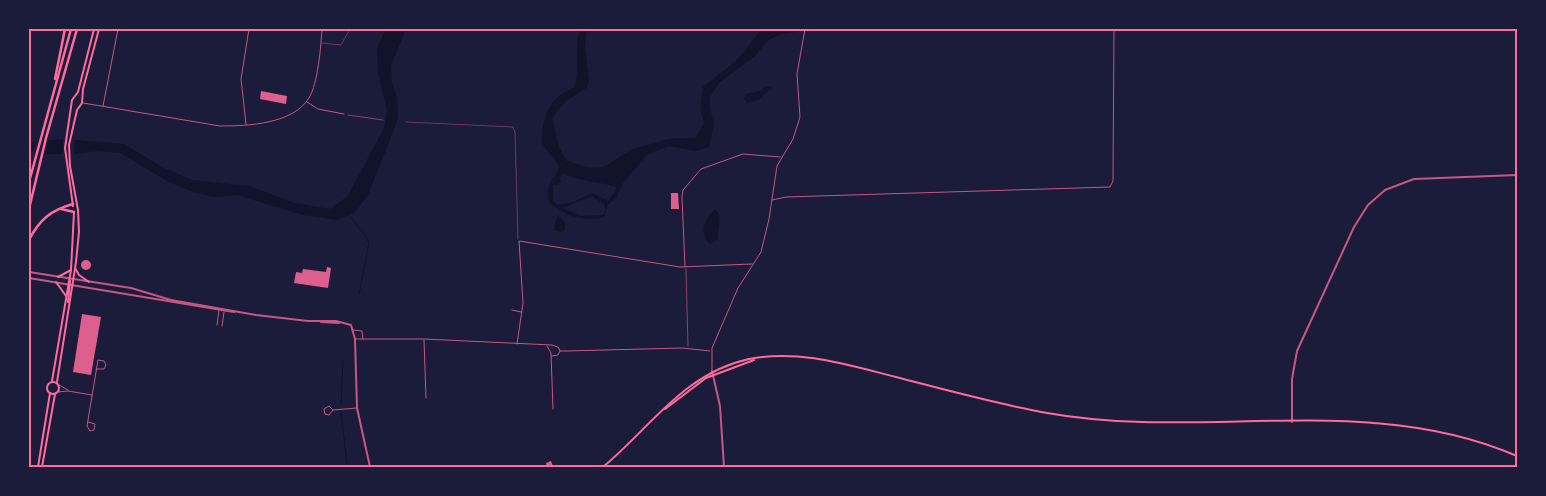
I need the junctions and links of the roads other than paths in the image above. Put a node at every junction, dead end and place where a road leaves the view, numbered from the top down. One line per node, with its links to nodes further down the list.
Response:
1 (65, 29): 13 (highway)
2 (71, 29): 13 (highway)
3 (78, 29): 30 (highway)
4 (94, 29): 14 (main road)
5 (98, 29): 15 (main road)
6 (118, 29): 19 (street)
7 (249, 29): 23 (street)
8 (322, 29): 12 (street)
9 (350, 29): 12 (lane)
10 (805, 29): 24 (street)
11 (1114, 29): 28 (street)
12 (321, 43): 16 (street)
13 (55, 80): 26 (highway)
14 (76, 96): 15 (main road); 18 (main road)
15 (82, 99): 17 (main road)
16 (307, 102): 21 (street); 23 (street)
17 (82, 103): 19 (street); 20 (main road)
18 (72, 104): 20 (main road); 29 (main road)
19 (103, 107): 23 (street)
20 (78, 108): 27 (main road)
21 (344, 114)
22 (406, 122): 34 (lane)
23 (247, 124)
24 (781, 157): 28 (street); 36 (street)
25 (1517, 175): 78 (street)
26 (29, 182)
27 (76, 199): 29 (main road); 37 (main road)
28 (772, 200): 35 (street)
29 (73, 205): 31 (highway); 32 (street)
30 (29, 209)
31 (57, 209): 32 (highway); 33 (highway)
32 (74, 212): 38 (main road)
33 (29, 240)
34 (519, 240): 36 (street); 52 (street)
35 (753, 264): 36 (street); 62 (street)
36 (685, 267)
37 (75, 268): 43 (main road); 45 (main road)
38 (71, 270): 40 (main road); 42 (main road)
39 (29, 272): 40 (street)
40 (58, 277): 42 (street)
41 (29, 278): 44 (street)
42 (70, 279): 43 (street); 46 (main road)
43 (74, 280): 45 (street); 46 (main road)
44 (56, 282): 46 (street); 47 (main road)
45 (89, 282): 51 (street)
46 (70, 285): 47 (main road); 48 (street); 67 (main road)
47 (66, 296): 66 (main road)
48 (219, 310): 50 (street); 53 (street)
49 (512, 310): 52 (street)
50 (224, 311): 51 (street); 54 (street)
51 (237, 312): 55 (street)
52 (522, 312): 59 (street)
53 (217, 325)
54 (222, 326)
55 (354, 330): 56 (street); 57 (street)
56 (355, 339): 57 (street); 74 (street)
57 (363, 339): 58 (street)
58 (424, 339): 59 (street); 73 (street)
59 (517, 344): 60 (street)
60 (547, 345): 61 (street); 63 (street)
61 (560, 351): 62 (street); 63 (street)
62 (710, 351): 65 (street)
63 (552, 356): 75 (street)
64 (96, 369): 64 (street); 72 (street)
65 (713, 373): 78 (main road); 83 (main road); 84 (street)
66 (52, 381): 67 (main road); 70 (main road)
67 (58, 383): 68 (street); 69 (main road)
68 (68, 391): 69 (street); 72 (street)
69 (58, 392): 71 (main road)
70 (50, 393): 71 (main road); 80 (main road)
71 (55, 394): 81 (main road)
72 (92, 394): 77 (street)
73 (426, 398)
74 (357, 408): 76 (street); 82 (street)
75 (554, 409)
76 (333, 410)
77 (88, 422)
78 (1292, 422): 79 (main road)
79 (1517, 456)
80 (38, 467)
81 (42, 467)
82 (370, 467)
83 (603, 467)
84 (724, 467)

